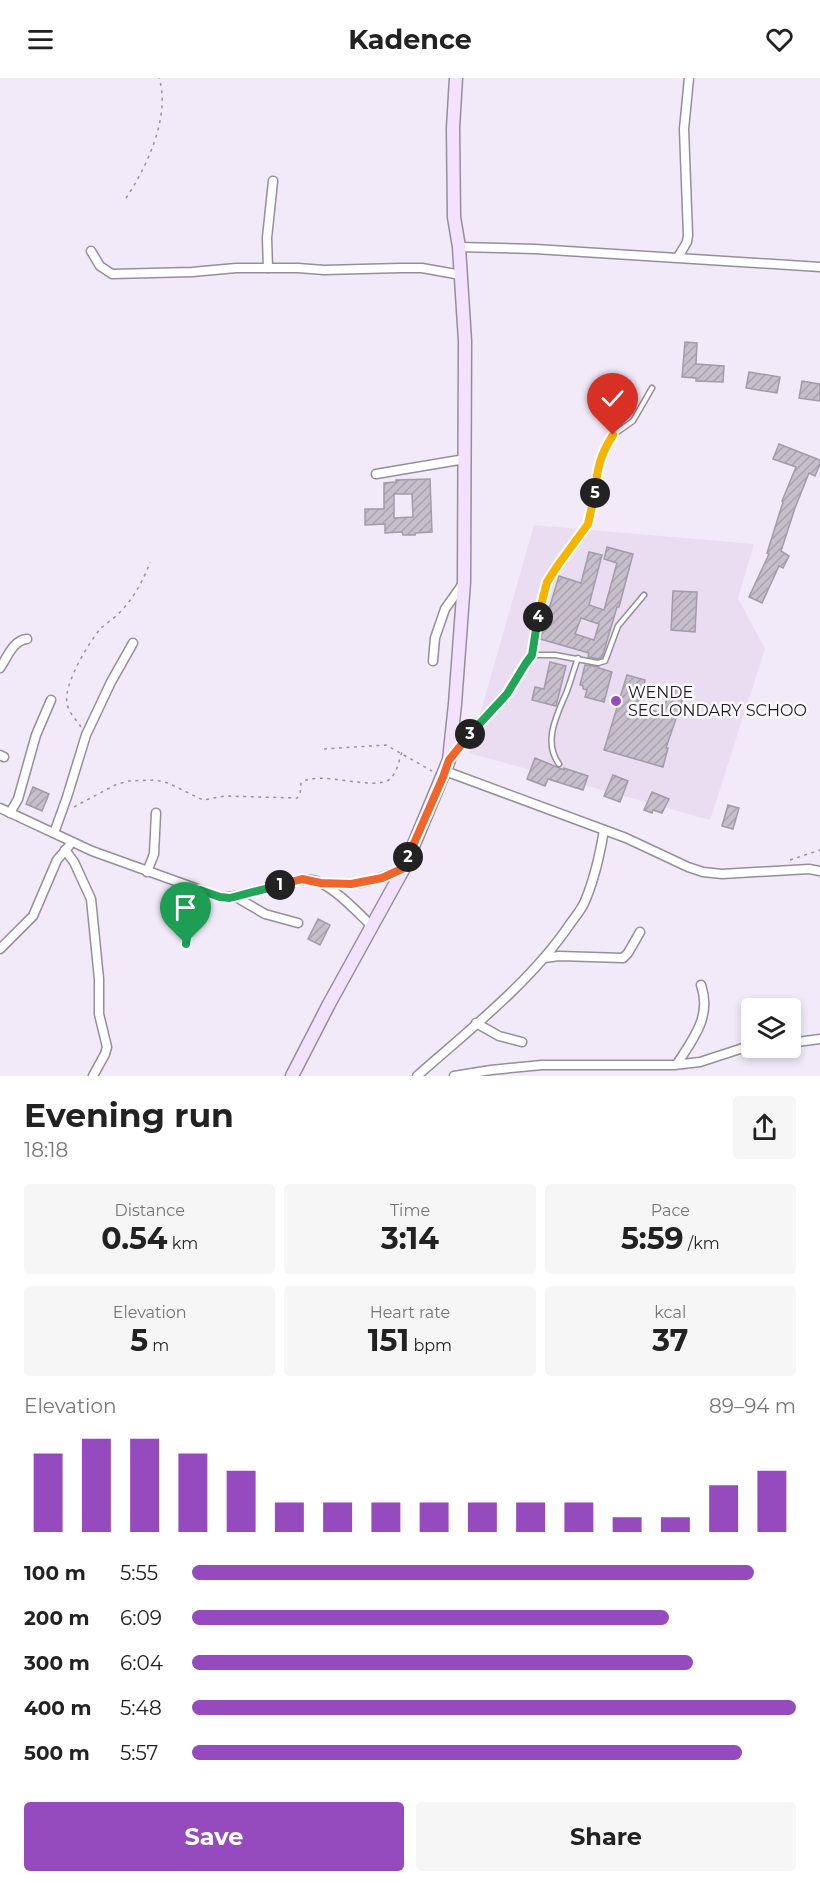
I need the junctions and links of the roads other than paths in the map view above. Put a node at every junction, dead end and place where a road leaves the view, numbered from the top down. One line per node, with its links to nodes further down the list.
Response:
1 (456, 78): 4 (street)
2 (689, 78): 6 (street)
3 (273, 181): 8 (street)
4 (459, 247): 6 (street); 9 (street)
5 (91, 251): 8 (street)
6 (678, 257): 7 (street)
7 (820, 267)
8 (268, 268): 9 (street)
9 (461, 275): 11 (street)
10 (652, 388): 17 (lane)
11 (465, 459): 12 (street); 13 (street)
12 (376, 474)
13 (465, 582): 19 (street); 23 (street)
14 (644, 595): 18 (lane)
15 (27, 639): 20 (street)
16 (133, 643): 28 (street)
17 (532, 655): 18 (lane); 23 (lane)
18 (578, 658): 22 (lane)
19 (433, 661)
20 (0, 668)
21 (51, 700): 25 (street)
22 (560, 764)
23 (446, 769): 27 (street); 31 (street)
24 (0, 808): 25 (street)
25 (10, 813): 28 (street)
26 (156, 813): 33 (street)
27 (604, 830): 32 (street); 42 (street)
28 (54, 833): 29 (street)
29 (75, 843): 30 (street); 33 (street)
30 (65, 850): 41 (street); 50 (street)
31 (404, 868): 34 (street); 38 (street)
32 (820, 871)
33 (147, 872): 35 (street)
34 (321, 883): 36 (street); 38 (street)
35 (200, 890): 36 (street); 40 (street)
36 (236, 897): 37 (street)
37 (298, 923)
38 (373, 927): 51 (street)
39 (640, 932): 42 (street)
40 (186, 944)
41 (0, 949)
42 (544, 958): 44 (street)
43 (700, 985): 49 (street)
44 (476, 1023): 46 (street); 52 (street)
45 (820, 1039): 47 (street)
46 (522, 1042)
47 (801, 1042)
48 (741, 1049): 49 (street)
49 (676, 1064): 53 (street)
50 (93, 1076)
51 (292, 1076)
52 (417, 1076)
53 (454, 1076)

